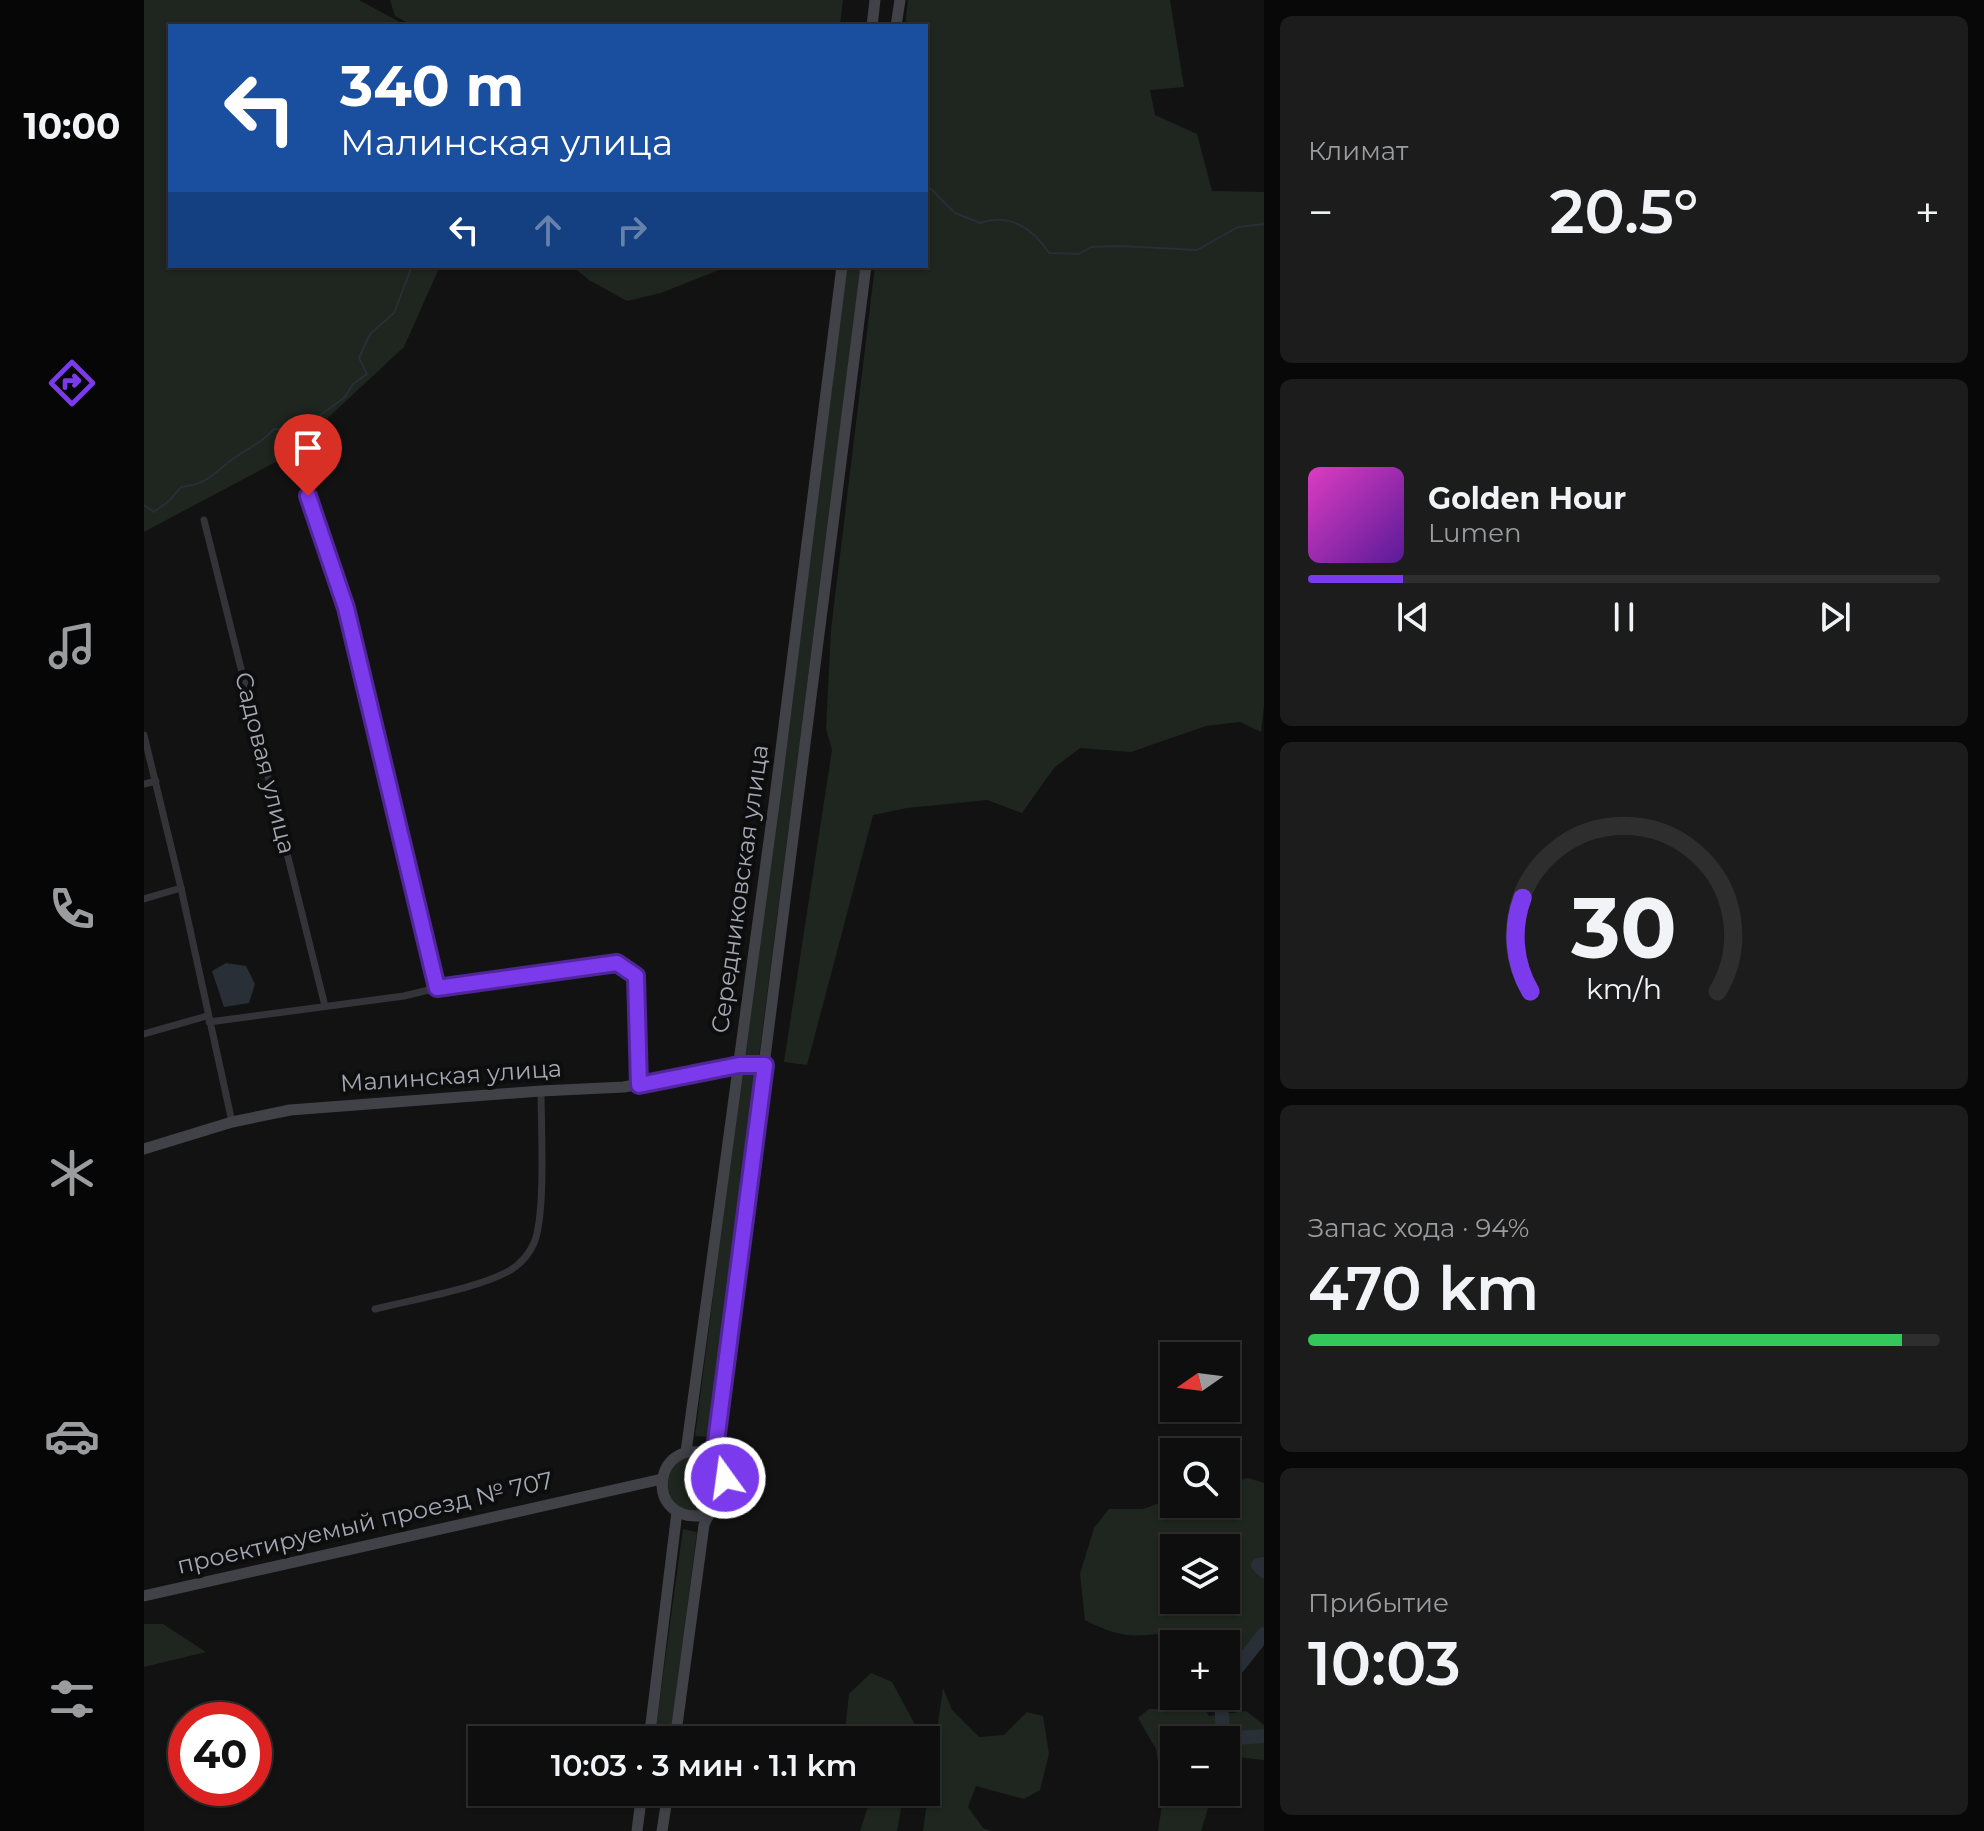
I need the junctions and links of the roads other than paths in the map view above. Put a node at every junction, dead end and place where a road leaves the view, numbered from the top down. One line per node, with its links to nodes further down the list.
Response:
1 (875, 0): 3 (street)
2 (900, 0): 4 (street)
3 (872, 24)
4 (896, 24)
5 (842, 268): 7 (street, Середниковская улица)
6 (866, 268): 8 (street, Середниковская улица)
7 (836, 310): 8 (street); 20 (street, Середниковская улица)
8 (861, 311): 21 (street, Середниковская улица)
9 (299, 468): 16 (street)
10 (204, 520): 17 (street, Садовая улица)
11 (144, 735): 12 (street)
12 (156, 781): 13 (street); 14 (street)
13 (144, 784)
14 (181, 888): 15 (street); 18 (street)
15 (144, 899)
16 (437, 988): 17 (street); 22 (street)
17 (325, 1006): 18 (street)
18 (208, 1019): 19 (street); 24 (street)
19 (144, 1034)
20 (739, 1065): 21 (street, Малинская улица); 22 (street, Малинская улица); 27 (street, Середниковская улица)
21 (765, 1065): 28 (street, Середниковская улица)
22 (639, 1085): 23 (street, Малинская улица)
23 (541, 1091): 24 (street, Малинская улица); 26 (street)
24 (232, 1122): 25 (street, Малинская улица)
25 (144, 1149)
26 (375, 1309)
27 (686, 1452): 28 (street); 29 (street)
28 (714, 1457): 31 (street, Середниковская улица)
29 (662, 1479): 30 (street); 32 (street, проектируемый проезд № 707)
30 (677, 1512): 31 (street); 33 (street)
31 (707, 1515): 34 (street, Середниковская улица)
32 (144, 1596)
33 (651, 1726)
34 (677, 1726)
35 (640, 1806): 37 (street)
36 (666, 1806): 38 (street)
37 (637, 1831)
38 (662, 1831)

